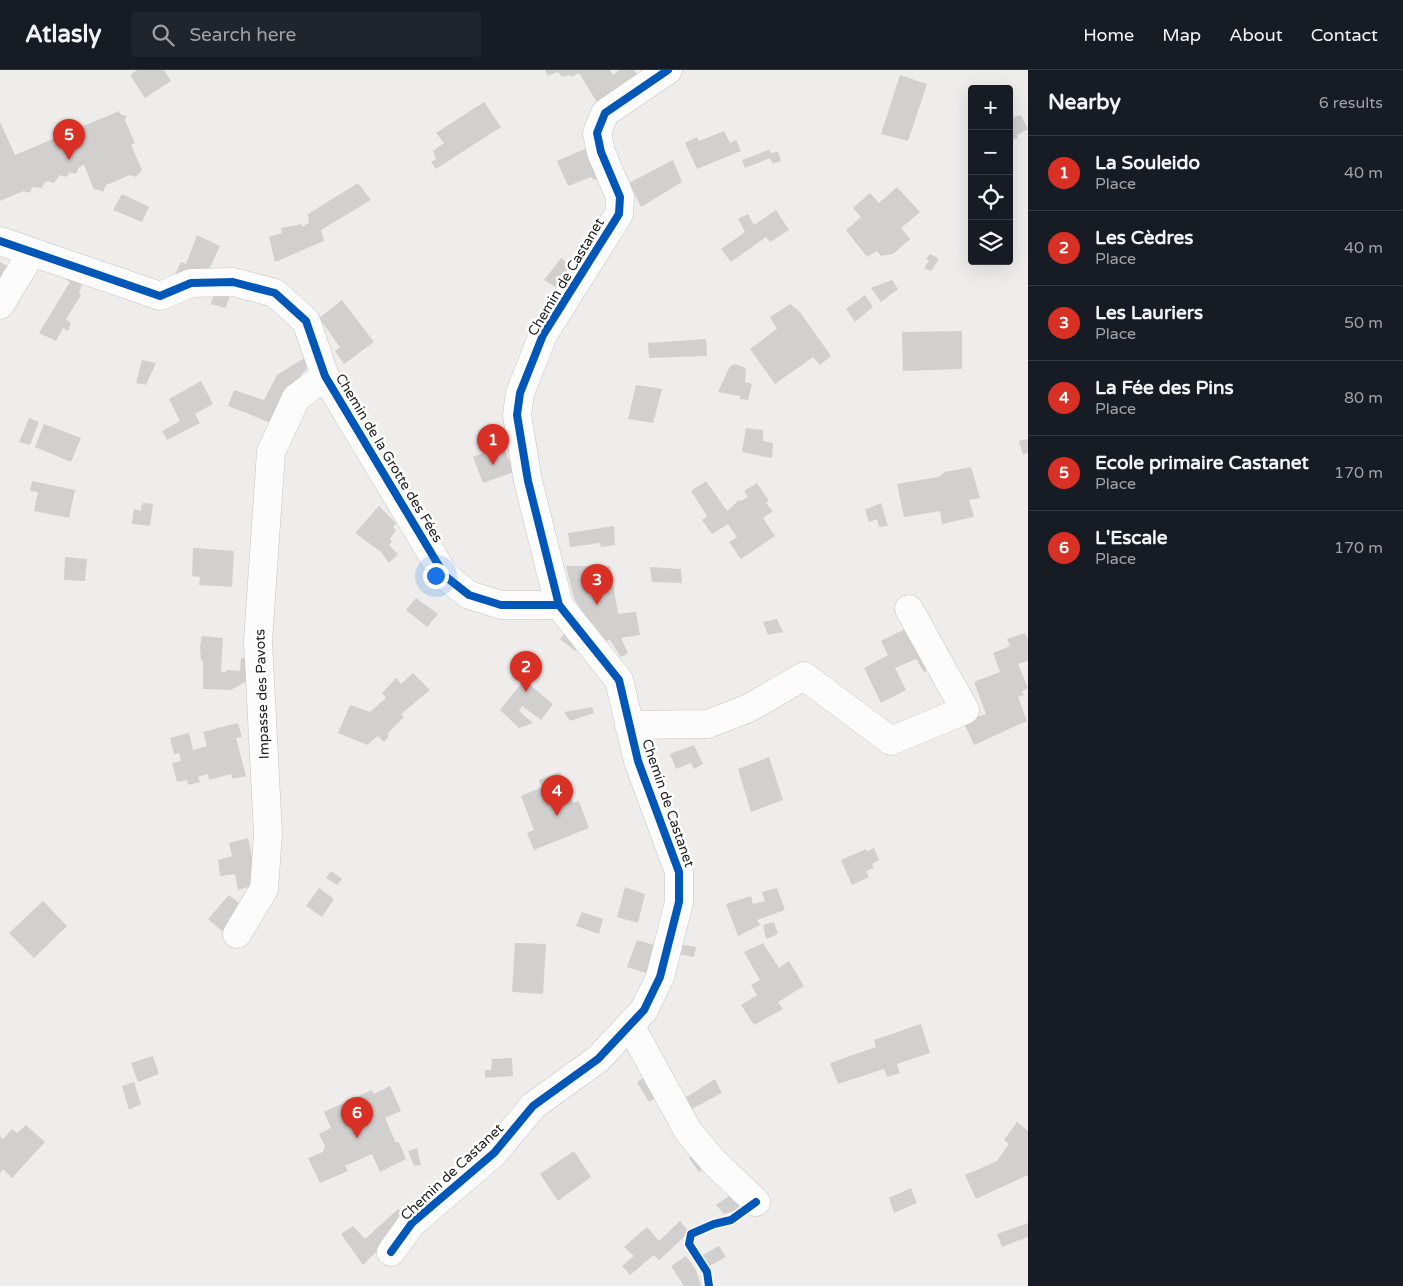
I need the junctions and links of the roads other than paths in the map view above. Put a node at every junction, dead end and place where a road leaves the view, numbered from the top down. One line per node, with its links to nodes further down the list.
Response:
1 (668, 70): 6 (street, Chemin de Castanet)
2 (0, 241): 3 (street, Chemin de la Grotte des Fées)
3 (32, 252): 4 (street); 5 (street, Chemin de la Grotte des Fées)
4 (0, 305)
5 (325, 376): 6 (street, Chemin de la Grotte des Fées); 9 (street, Impasse des Pavots)
6 (559, 605): 8 (street, Chemin de Castanet)
7 (910, 609): 8 (street)
8 (629, 725): 10 (street, Chemin de Castanet)
9 (238, 934)
10 (630, 1025): 11 (street); 12 (street, Chemin de Castanet)
11 (756, 1202)
12 (391, 1252)

